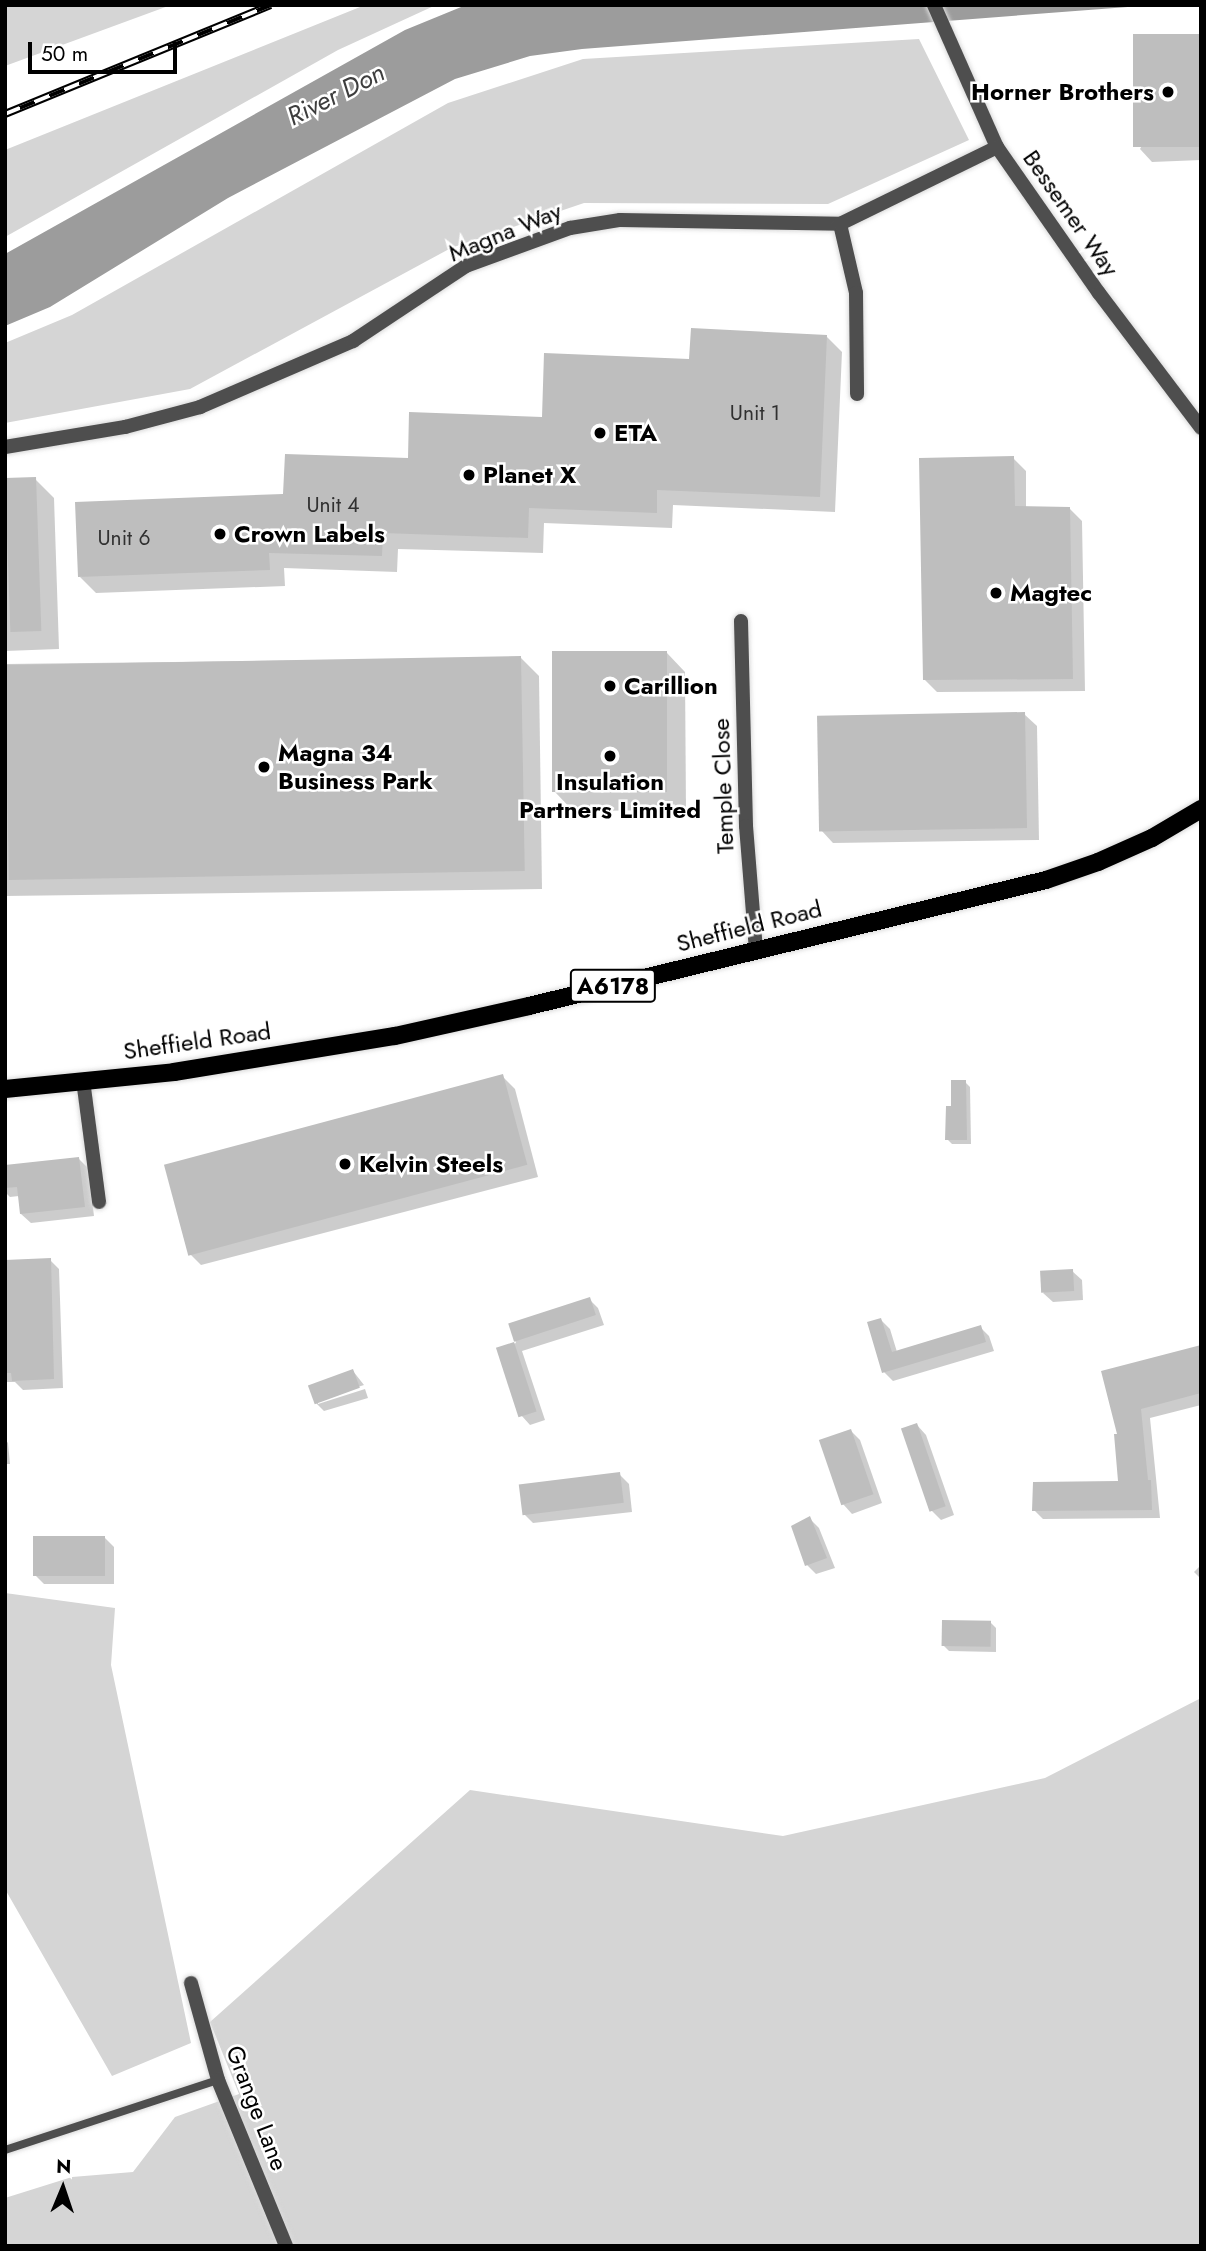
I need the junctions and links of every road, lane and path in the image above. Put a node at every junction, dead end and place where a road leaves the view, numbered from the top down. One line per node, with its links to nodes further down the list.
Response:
1 (934, 5): 2 (street, Bessemer Way)
2 (997, 147): 3 (street, Magna Way); 5 (street, Bessemer Way)
3 (839, 224): 4 (street); 6 (street, Magna Way)
4 (857, 394)
5 (1201, 428)
6 (5, 447)
7 (741, 621): 9 (street, Temple Close)
8 (1201, 809): 9 (main road, Sheffield Road / A6178)
9 (756, 949): 10 (main road, Sheffield Road / A6178)
10 (83, 1080): 11 (main road, Sheffield Road / A6178); 12 (street)
11 (5, 1088)
12 (99, 1202)
13 (191, 1983): 14 (street, Grange Lane)
14 (218, 2080): 15 (lane); 16 (street, Grange Lane)
15 (5, 2150)
16 (286, 2246)

